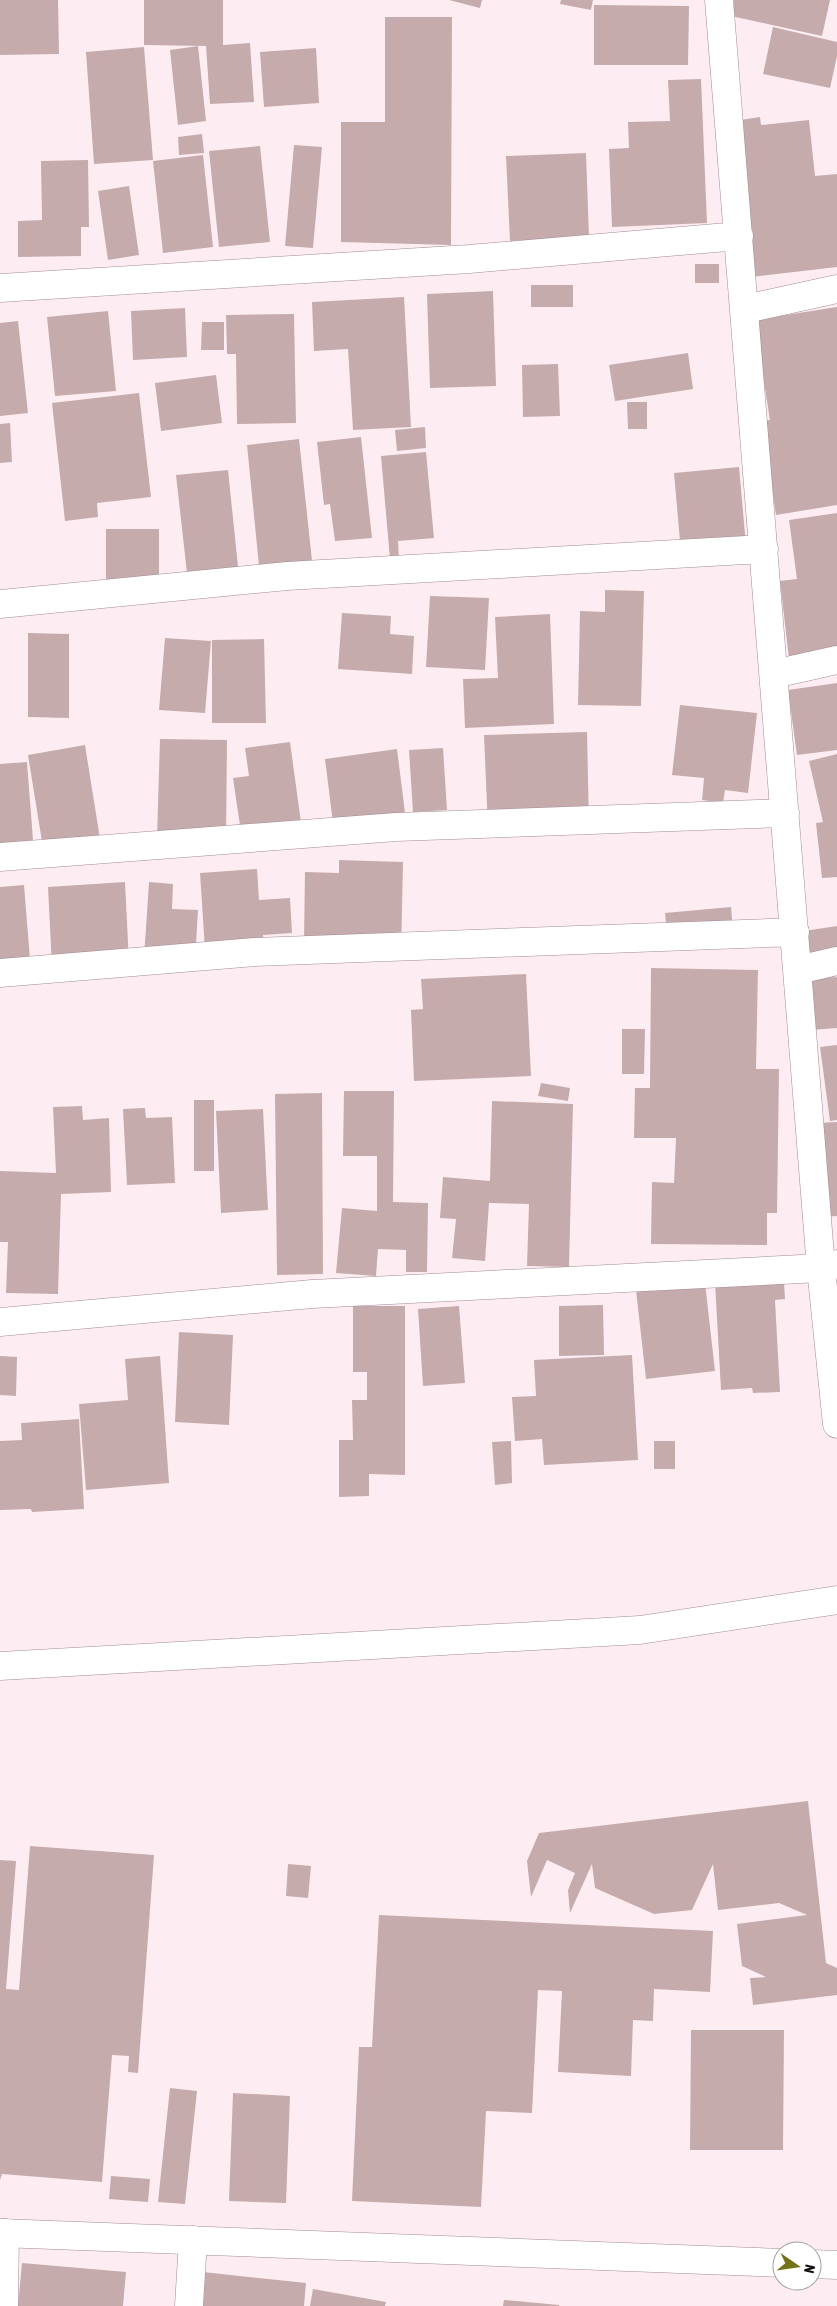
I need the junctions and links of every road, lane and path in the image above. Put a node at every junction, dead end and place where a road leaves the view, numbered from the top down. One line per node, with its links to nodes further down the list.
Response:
1 (719, 0): 2 (street)
2 (739, 236): 3 (street); 5 (street)
3 (0, 288)
4 (837, 289): 5 (street)
5 (744, 309): 6 (street)
6 (764, 549): 7 (street); 9 (street)
7 (0, 604)
8 (837, 660): 9 (street)
9 (774, 674): 10 (street)
10 (785, 813): 11 (street); 12 (street)
11 (0, 856)
12 (795, 932): 14 (street); 15 (street)
13 (837, 961): 14 (street)
14 (798, 970): 16 (street)
15 (0, 973)
16 (829, 1266): 17 (street); 18 (street)
17 (0, 1322)
18 (837, 1424)
19 (837, 1600): 20 (street)
20 (0, 1666)
21 (2, 2233): 22 (street); 26 (street)
22 (192, 2240): 23 (street); 27 (street)
23 (772, 2263)
24 (822, 2264): 25 (street)
25 (837, 2265)
26 (4, 2306)
27 (188, 2306)

